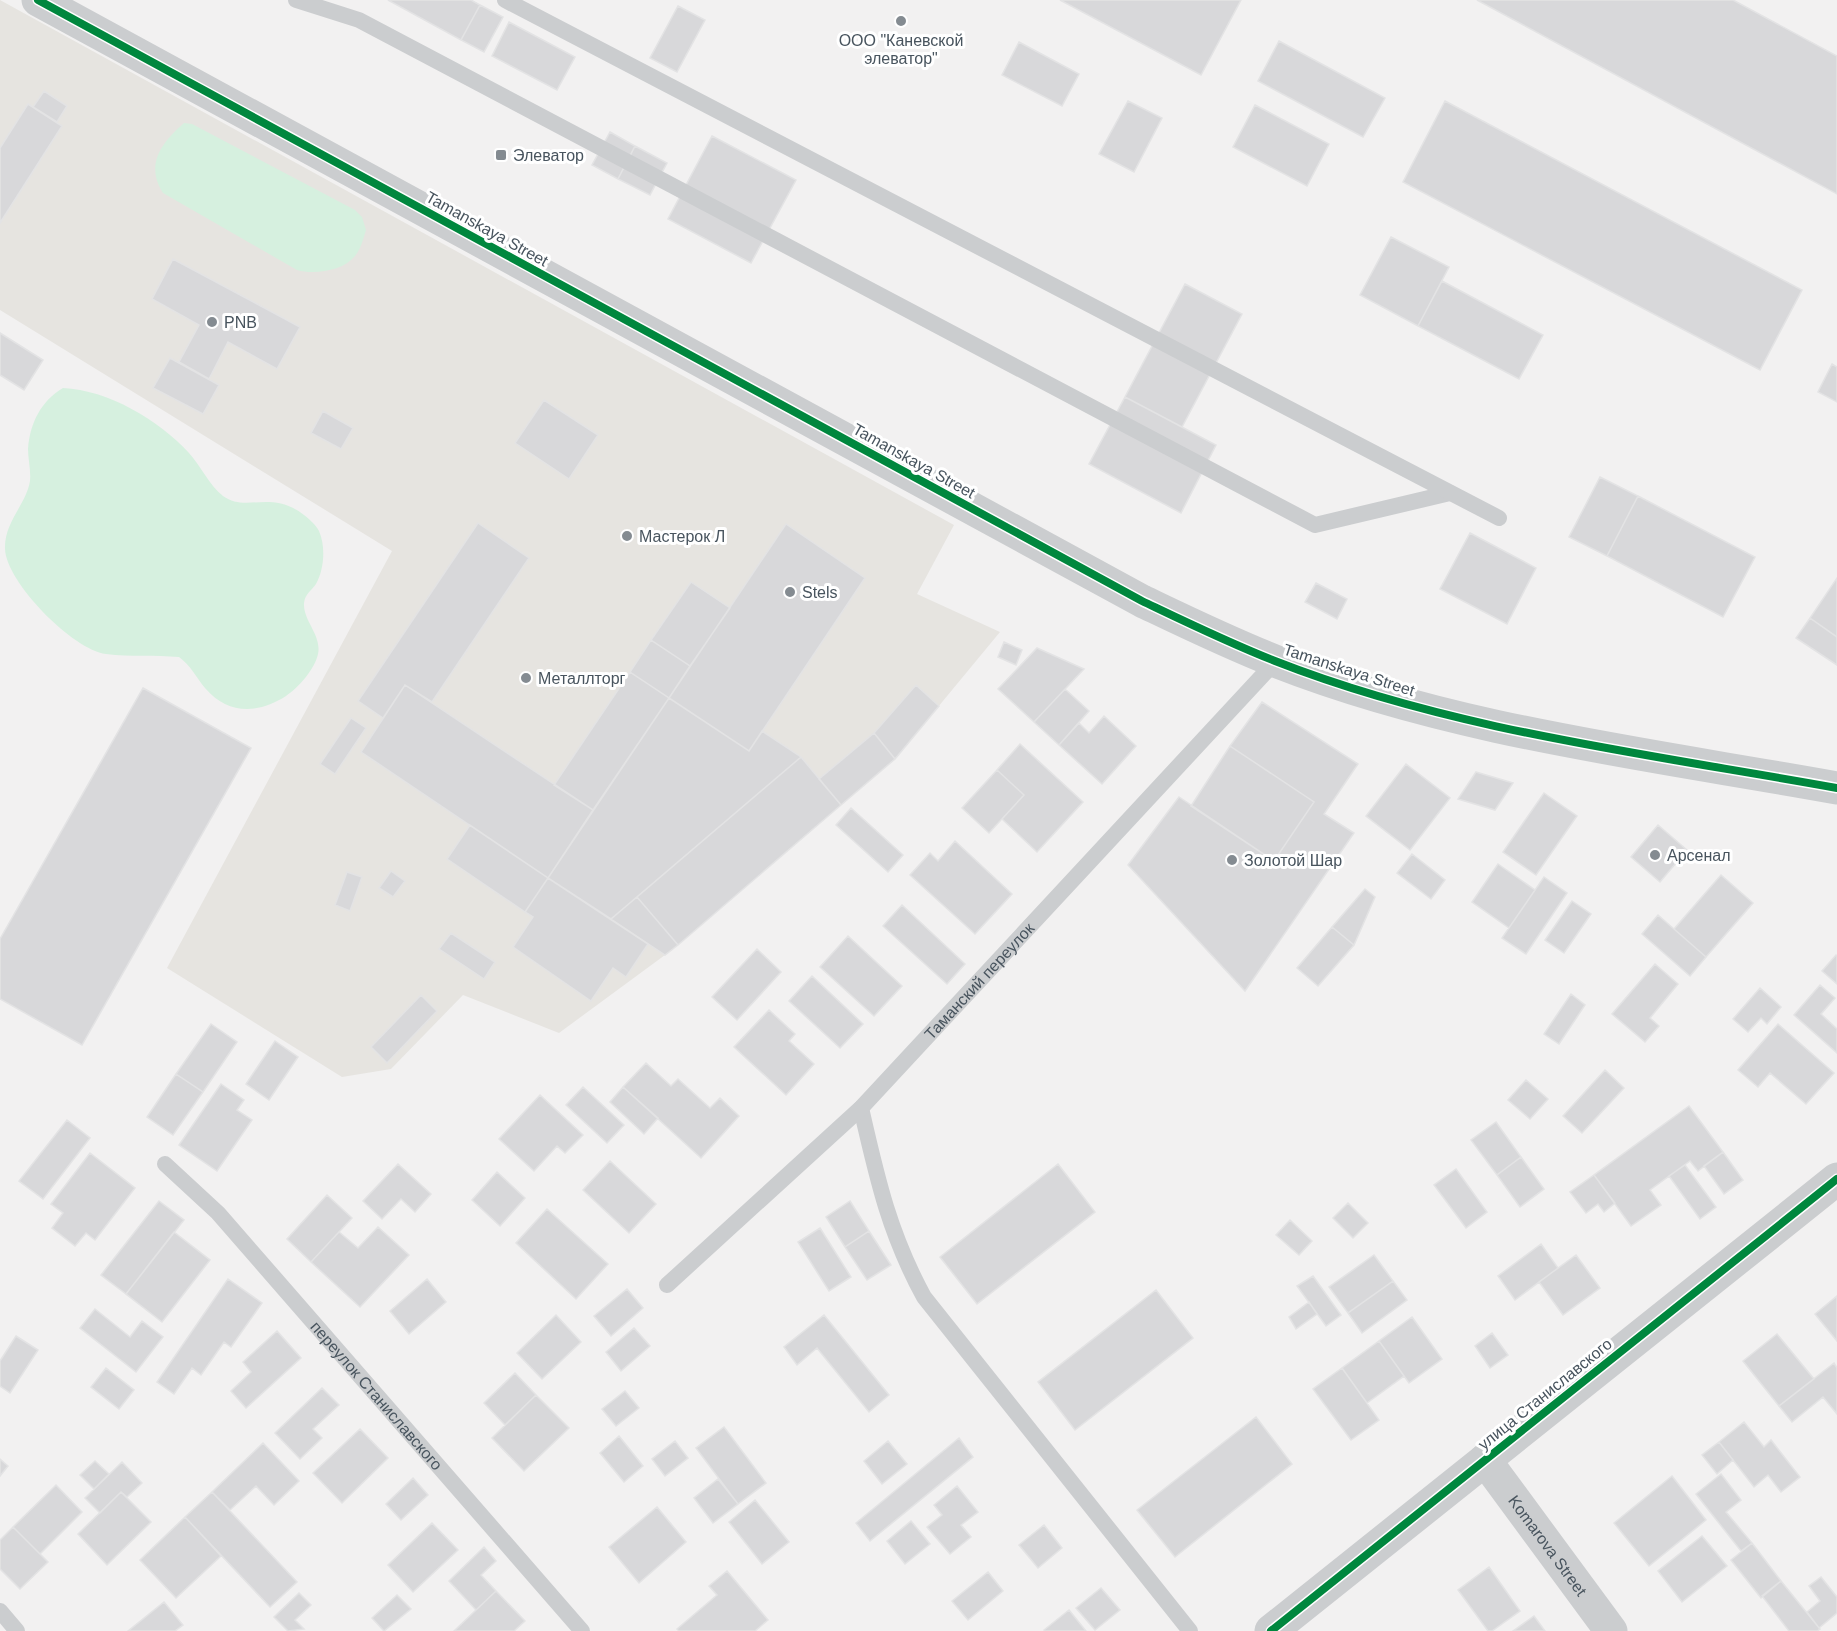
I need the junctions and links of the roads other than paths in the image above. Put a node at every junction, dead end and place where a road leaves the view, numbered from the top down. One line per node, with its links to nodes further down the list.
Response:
1 (38, 0): 6 (street, Tamanskaya Street)
2 (296, 0): 4 (lane)
3 (505, 0): 4 (lane)
4 (1450, 493): 5 (lane)
5 (1499, 518)
6 (1276, 661): 7 (street, Tamanskaya Street); 8 (lane, Таманский переулок)
7 (1837, 788)
8 (861, 1108): 11 (lane, Таманский переулок); 16 (lane)
9 (165, 1164): 15 (lane, переулок Станиславского)
10 (1837, 1179): 12 (street, улица Станиславского)
11 (667, 1285)
12 (1485, 1460): 17 (street, улица Станиславского); 18 (street, Komarova Street)
13 (0, 1611): 14 (lane)
14 (17, 1631)
15 (582, 1631)
16 (1190, 1631)
17 (1271, 1631)
18 (1611, 1631)

